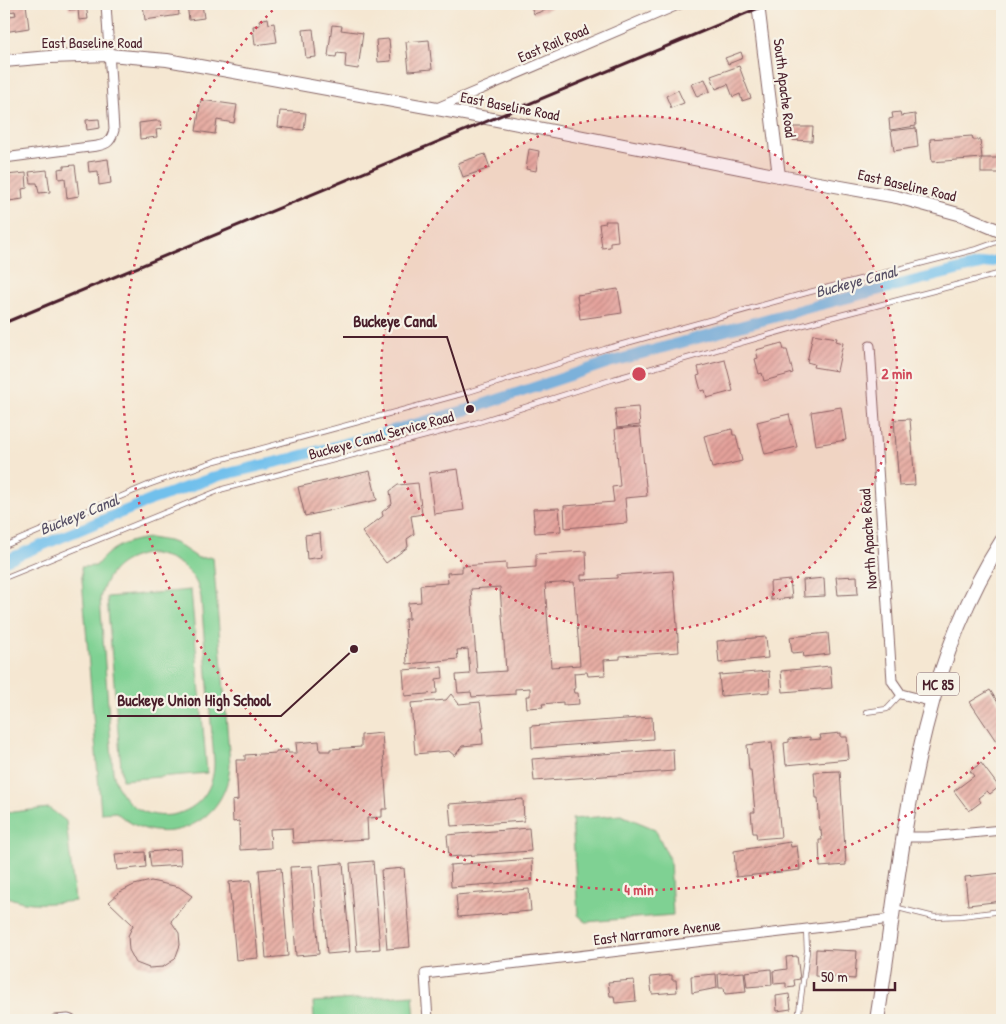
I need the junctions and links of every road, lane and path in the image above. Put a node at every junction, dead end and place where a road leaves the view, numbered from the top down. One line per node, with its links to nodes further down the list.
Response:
1 (106, 4): 4 (street)
2 (680, 4): 6 (street, East Rail Road)
3 (758, 4): 8 (main road, South Apache Road)
4 (109, 55): 5 (main road, East Baseline Road); 6 (main road, East Baseline Road); 7 (street)
5 (4, 61)
6 (437, 108): 8 (main road, East Baseline Road)
7 (4, 158)
8 (780, 176): 9 (main road, East Baseline Road)
9 (1002, 232)
10 (1002, 240): 14 (lane, Buckeye Canal Service Road)
11 (1002, 273): 15 (lane, Buckeye Canal Service Road)
12 (870, 346): 16 (street, North Apache Road)
13 (1002, 541): 17 (main road, MC 85)
14 (4, 546)
15 (4, 578)
16 (901, 694): 17 (street); 18 (lane)
17 (933, 702): 20 (main road, MC 85)
18 (866, 712)
19 (1002, 830): 20 (street)
20 (904, 837): 22 (main road, MC 85)
21 (1002, 911): 22 (lane)
22 (892, 913): 23 (street, East Narramore Avenue); 28 (main road, MC 85)
23 (806, 929): 26 (street, East Narramore Avenue); 27 (lane)
24 (55, 1020): 25 (street)
25 (71, 1020)
26 (428, 1020)
27 (797, 1020)
28 (877, 1020)

